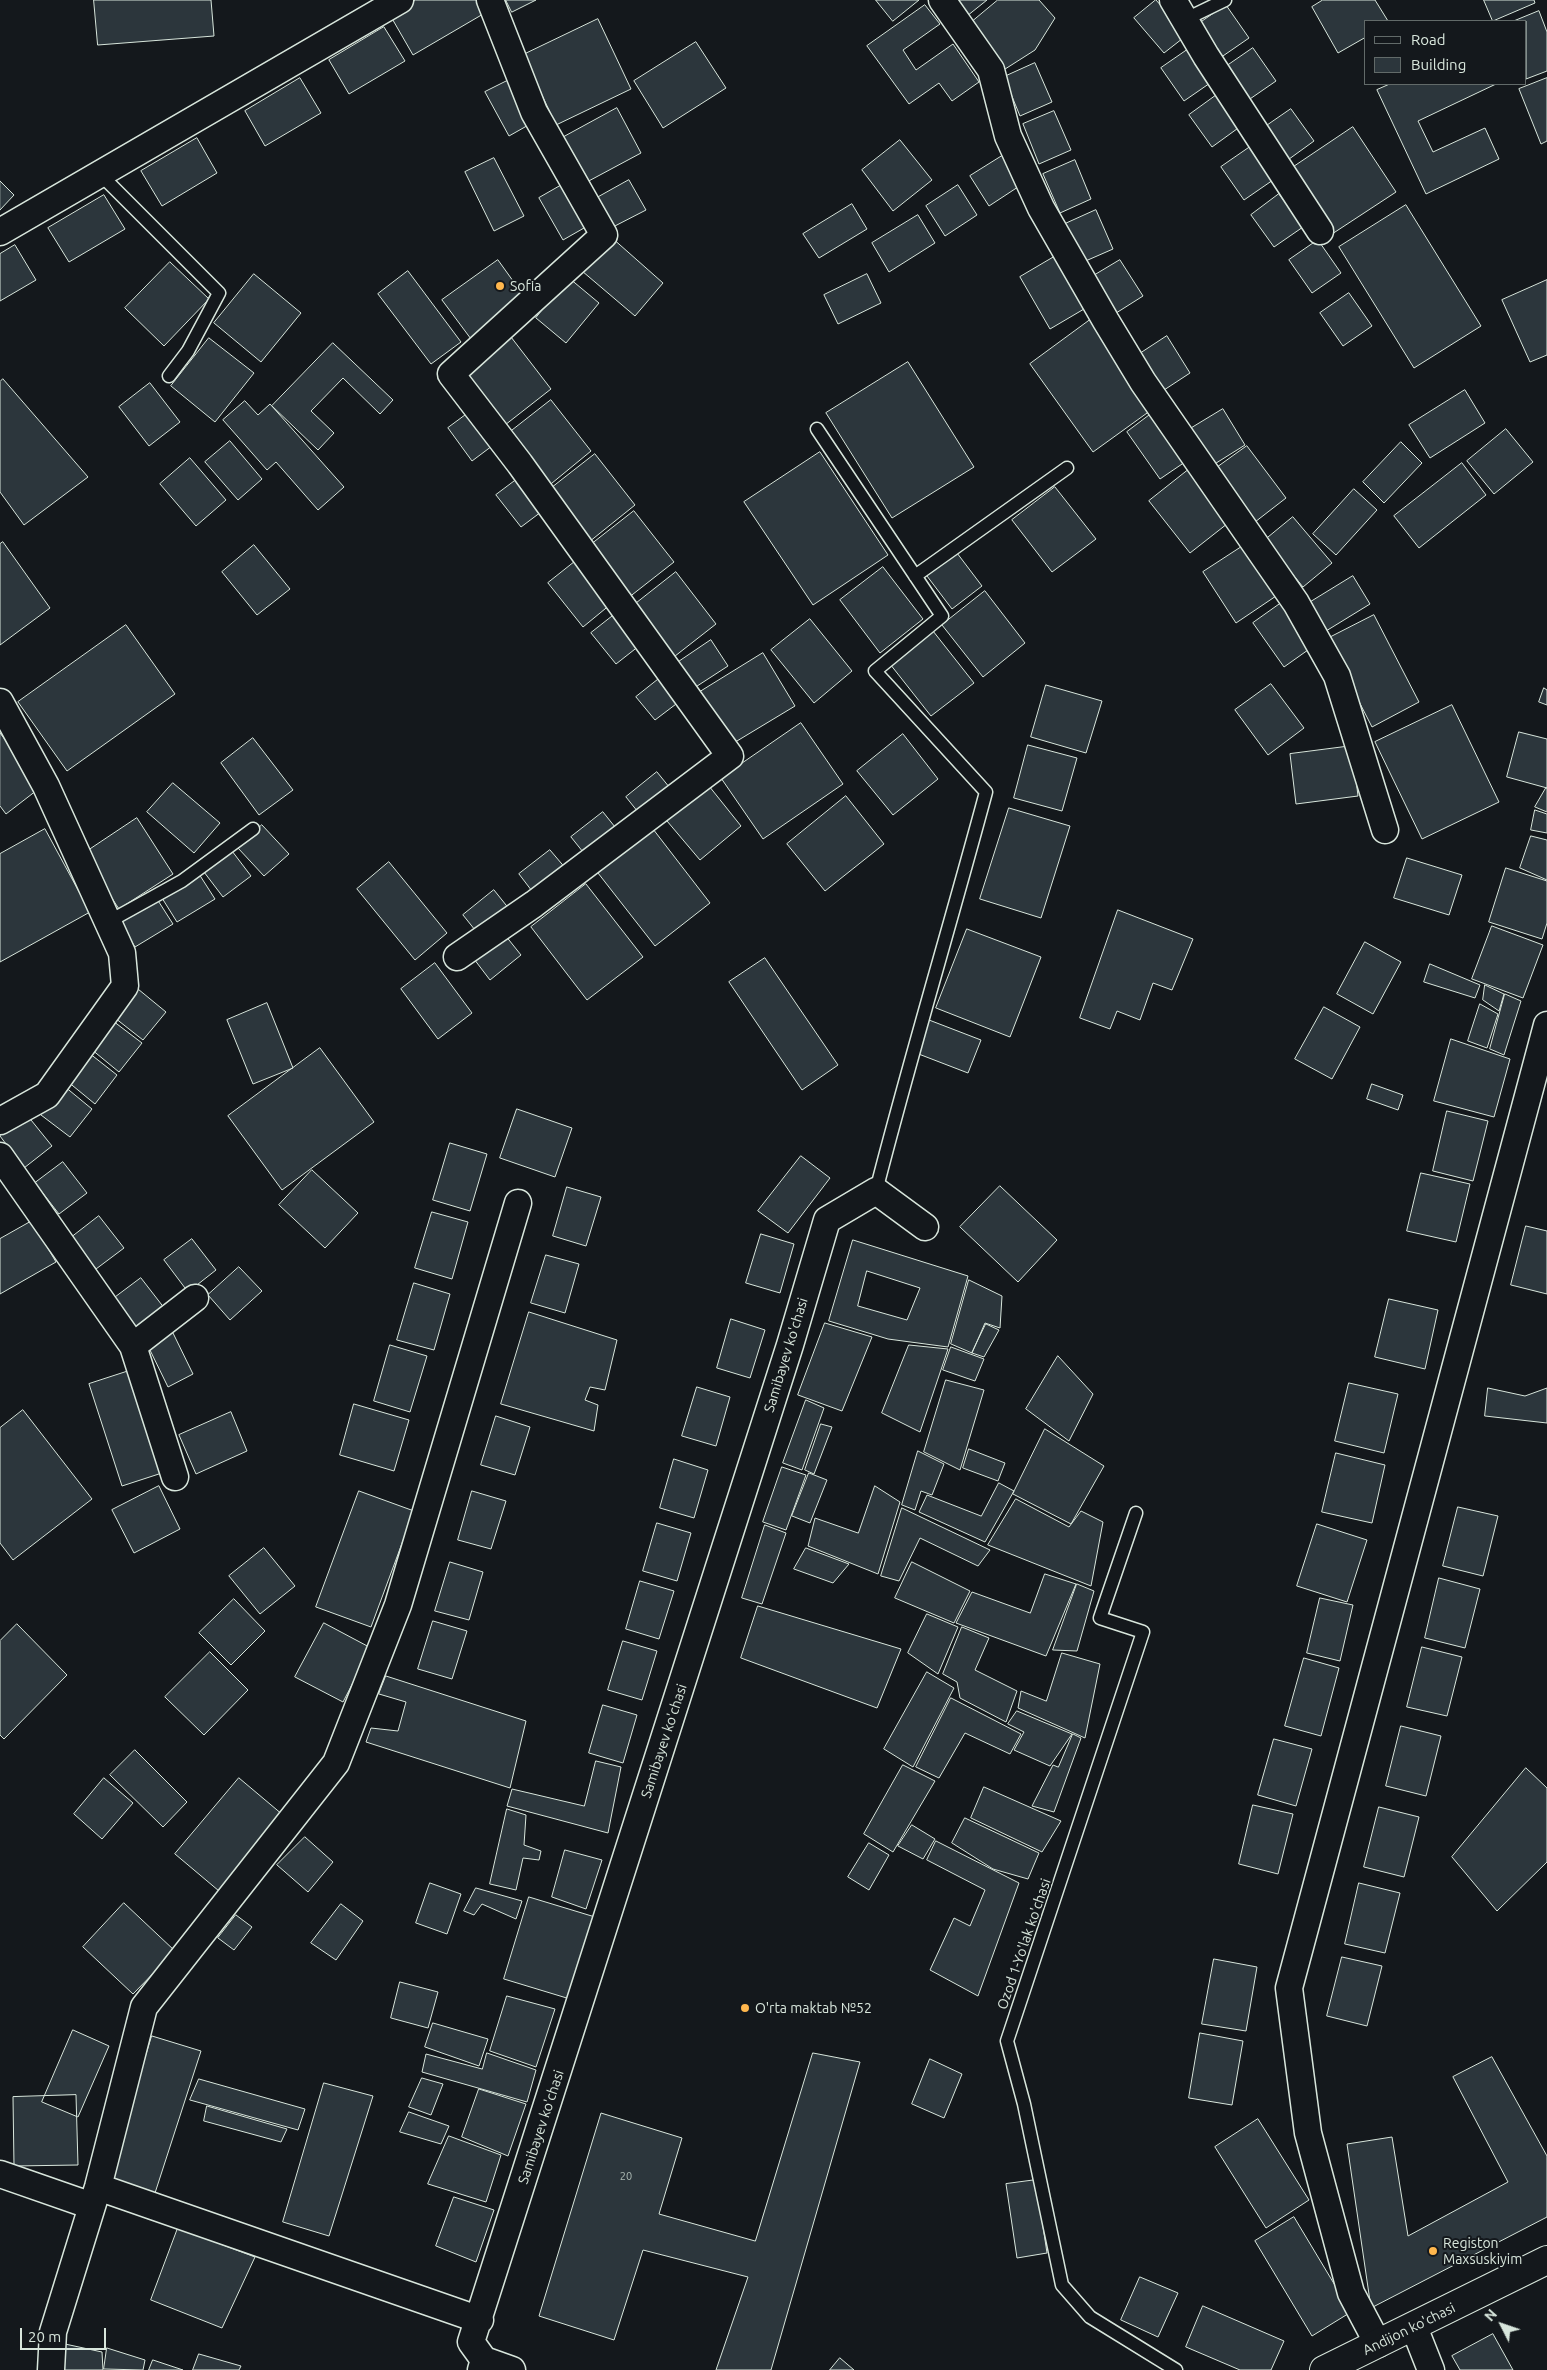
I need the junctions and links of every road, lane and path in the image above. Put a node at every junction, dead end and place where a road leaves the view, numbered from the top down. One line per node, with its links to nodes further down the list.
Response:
1 (400, 0): 6 (street)
2 (490, 0): 17 (street)
3 (942, 0): 15 (street)
4 (1225, 0): 5 (lane)
5 (1179, 10): 7 (street)
6 (99, 173): 8 (street); 9 (lane)
7 (1320, 231)
8 (0, 232)
9 (169, 376)
10 (817, 429): 12 (lane)
11 (1067, 468): 12 (lane)
12 (915, 576): 21 (lane)
13 (0, 702): 16 (street)
14 (253, 828): 16 (lane)
15 (1385, 830)
16 (108, 922): 19 (street)
17 (457, 957)
18 (1547, 1025): 33 (street)
19 (0, 1121)
20 (0, 1156): 25 (street)
21 (876, 1192): 23 (street); 31 (street, Samibayev ko'chasi)
22 (518, 1203): 29 (street)
23 (926, 1227)
24 (195, 1298): 25 (street)
25 (133, 1346): 26 (street)
26 (174, 1477)
27 (1136, 1513): 37 (lane, Ozod 1-Yo'lak ko'chasi)
28 (0, 2174): 29 (street)
29 (95, 2197): 31 (street); 35 (street)
30 (1547, 2260): 32 (street, Andijon ko'chasi)
31 (480, 2320): 34 (street, Samibayev ko'chasi)
32 (1414, 2327): 33 (street, Andijon ko'chasi); 39 (street)
33 (1378, 2344): 38 (street, Andijon ko'chasi)
34 (482, 2365): 36 (street)
35 (51, 2370)
36 (512, 2370)
37 (1176, 2370)
38 (1324, 2370)
39 (1431, 2370)

